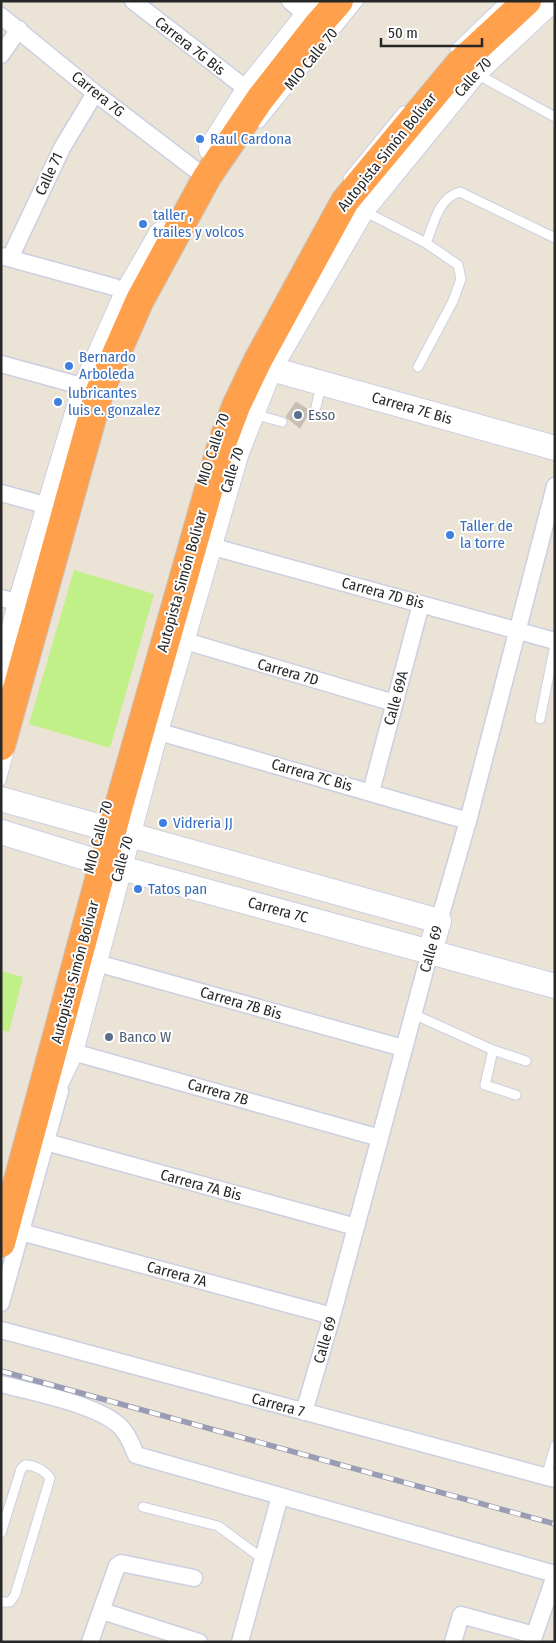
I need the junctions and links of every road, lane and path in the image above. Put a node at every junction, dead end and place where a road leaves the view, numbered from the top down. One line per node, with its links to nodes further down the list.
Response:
1 (133, 1): 13 (street, Carrera 7G Bis)
2 (339, 1): 38 (highway)
3 (359, 1): 17 (lane, MIO Calle 70)
4 (505, 1): 11 (lane)
5 (526, 1): 41 (highway, Autopista Simón Bolívar)
6 (551, 1): 12 (street, Calle 70)
7 (305, 6): 13 (street)
8 (1, 16): 9 (street, Carrera 7G)
9 (19, 29): 10 (street); 14 (street, Carrera 7G)
10 (1, 55)
11 (449, 56)
12 (474, 73): 16 (lane); 19 (street, Calle 70)
13 (248, 90): 18 (street)
14 (95, 93): 18 (street, Carrera 7G); 22 (street, Calle 71)
15 (411, 100): 55 (lane, MIO Calle 70)
16 (555, 117)
17 (255, 130)
18 (197, 171): 24 (street)
19 (362, 210): 21 (lane); 27 (street, Calle 70)
20 (555, 238): 21 (lane)
21 (426, 243): 28 (lane)
22 (5, 257): 24 (street)
23 (158, 287): 25 (lane)
24 (127, 293): 30 (street)
25 (138, 329)
26 (1, 364): 30 (street)
27 (271, 366): 29 (street, Carrera 7E Bis); 32 (street, Calle 70)
28 (418, 367)
29 (321, 383): 31 (lane); 35 (street, Carrera 7E Bis)
30 (85, 387): 38 (street)
31 (316, 407)
32 (251, 413): 33 (lane); 39 (street, Calle 70)
33 (282, 422)
34 (96, 442): 42 (lane)
35 (555, 448)
36 (555, 486): 46 (street, Calle 69)
37 (1, 493): 38 (street)
38 (56, 509): 40 (highway); 47 (highway)
39 (210, 546): 41 (highway); 45 (street, Carrera 7D Bis); 48 (street, Calle 70)
40 (31, 567): 43 (street)
41 (185, 574): 44 (highway, Autopista Simón Bolívar)
42 (52, 600)
43 (11, 601): 47 (highway); 51 (street)
44 (176, 604): 48 (highway); 61 (highway, Autopista Simón Bolívar)
45 (421, 604): 46 (street, Carrera 7D Bis); 52 (street, Calle 69A)
46 (516, 630): 49 (street, Carrera 7D Bis); 60 (street, Calle 69)
47 (32, 635): 56 (highway)
48 (182, 640): 52 (street, Carrera 7D); 54 (street, Calle 70)
49 (555, 641)
50 (555, 645): 53 (lane)
51 (1, 678)
52 (394, 704): 58 (street, Calle 69A)
53 (540, 719)
54 (156, 731): 58 (street, Carrera 7C Bis); 61 (street, Calle 70)
55 (129, 733)
56 (7, 742): 57 (lane)
57 (1, 781)
58 (371, 792): 60 (street, Carrera 7C Bis)
59 (1, 800): 61 (street)
60 (468, 821): 64 (street, Calle 69)
61 (108, 830): 63 (highway, Autopista Simón Bolívar); 64 (street)
62 (1, 832): 63 (street, Carrera 7C)
63 (99, 862): 65 (street, Carrera 7C); 66 (highway, Autopista Simón Bolívar)
64 (439, 921): 65 (street, Calle 69)
65 (430, 952): 67 (street, Carrera 7C); 68 (street, Calle 69)
66 (86, 960): 69 (street, Carrera 7B Bis); 70 (highway, Autopista Simón Bolívar)
67 (555, 986)
68 (413, 1014): 69 (street, Calle 69); 71 (lane)
69 (403, 1048): 74 (street, Calle 69)
70 (63, 1049): 74 (street, Carrera 7B); 75 (highway, Autopista Simón Bolívar)
71 (493, 1050): 72 (lane); 73 (lane)
72 (526, 1061)
73 (516, 1095)
74 (380, 1138): 76 (street, Calle 69)
75 (38, 1140): 76 (street, Carrera 7A Bis); 77 (highway, Autopista Simón Bolívar)
76 (356, 1227): 79 (street, Calle 69)
77 (11, 1237): 78 (street); 79 (street, Carrera 7A)
78 (1, 1303)
79 (332, 1316): 82 (street, Calle 69)
80 (1, 1330): 82 (street, Carrera 7)
81 (1, 1384): 85 (street)
82 (304, 1412): 84 (street, Carrera 7)
83 (555, 1446): 84 (lane)
84 (550, 1478)
85 (280, 1496): 88 (street); 89 (street)
86 (143, 1507): 88 (lane)
87 (1, 1533): 91 (lane)
88 (263, 1559): 96 (street)
89 (555, 1575): 93 (street)
90 (194, 1578): 92 (street)
91 (1, 1602)
92 (102, 1611): 94 (street); 95 (street)
93 (533, 1638): 97 (street)
94 (90, 1642)
95 (199, 1642)
96 (240, 1642)
97 (453, 1642)

